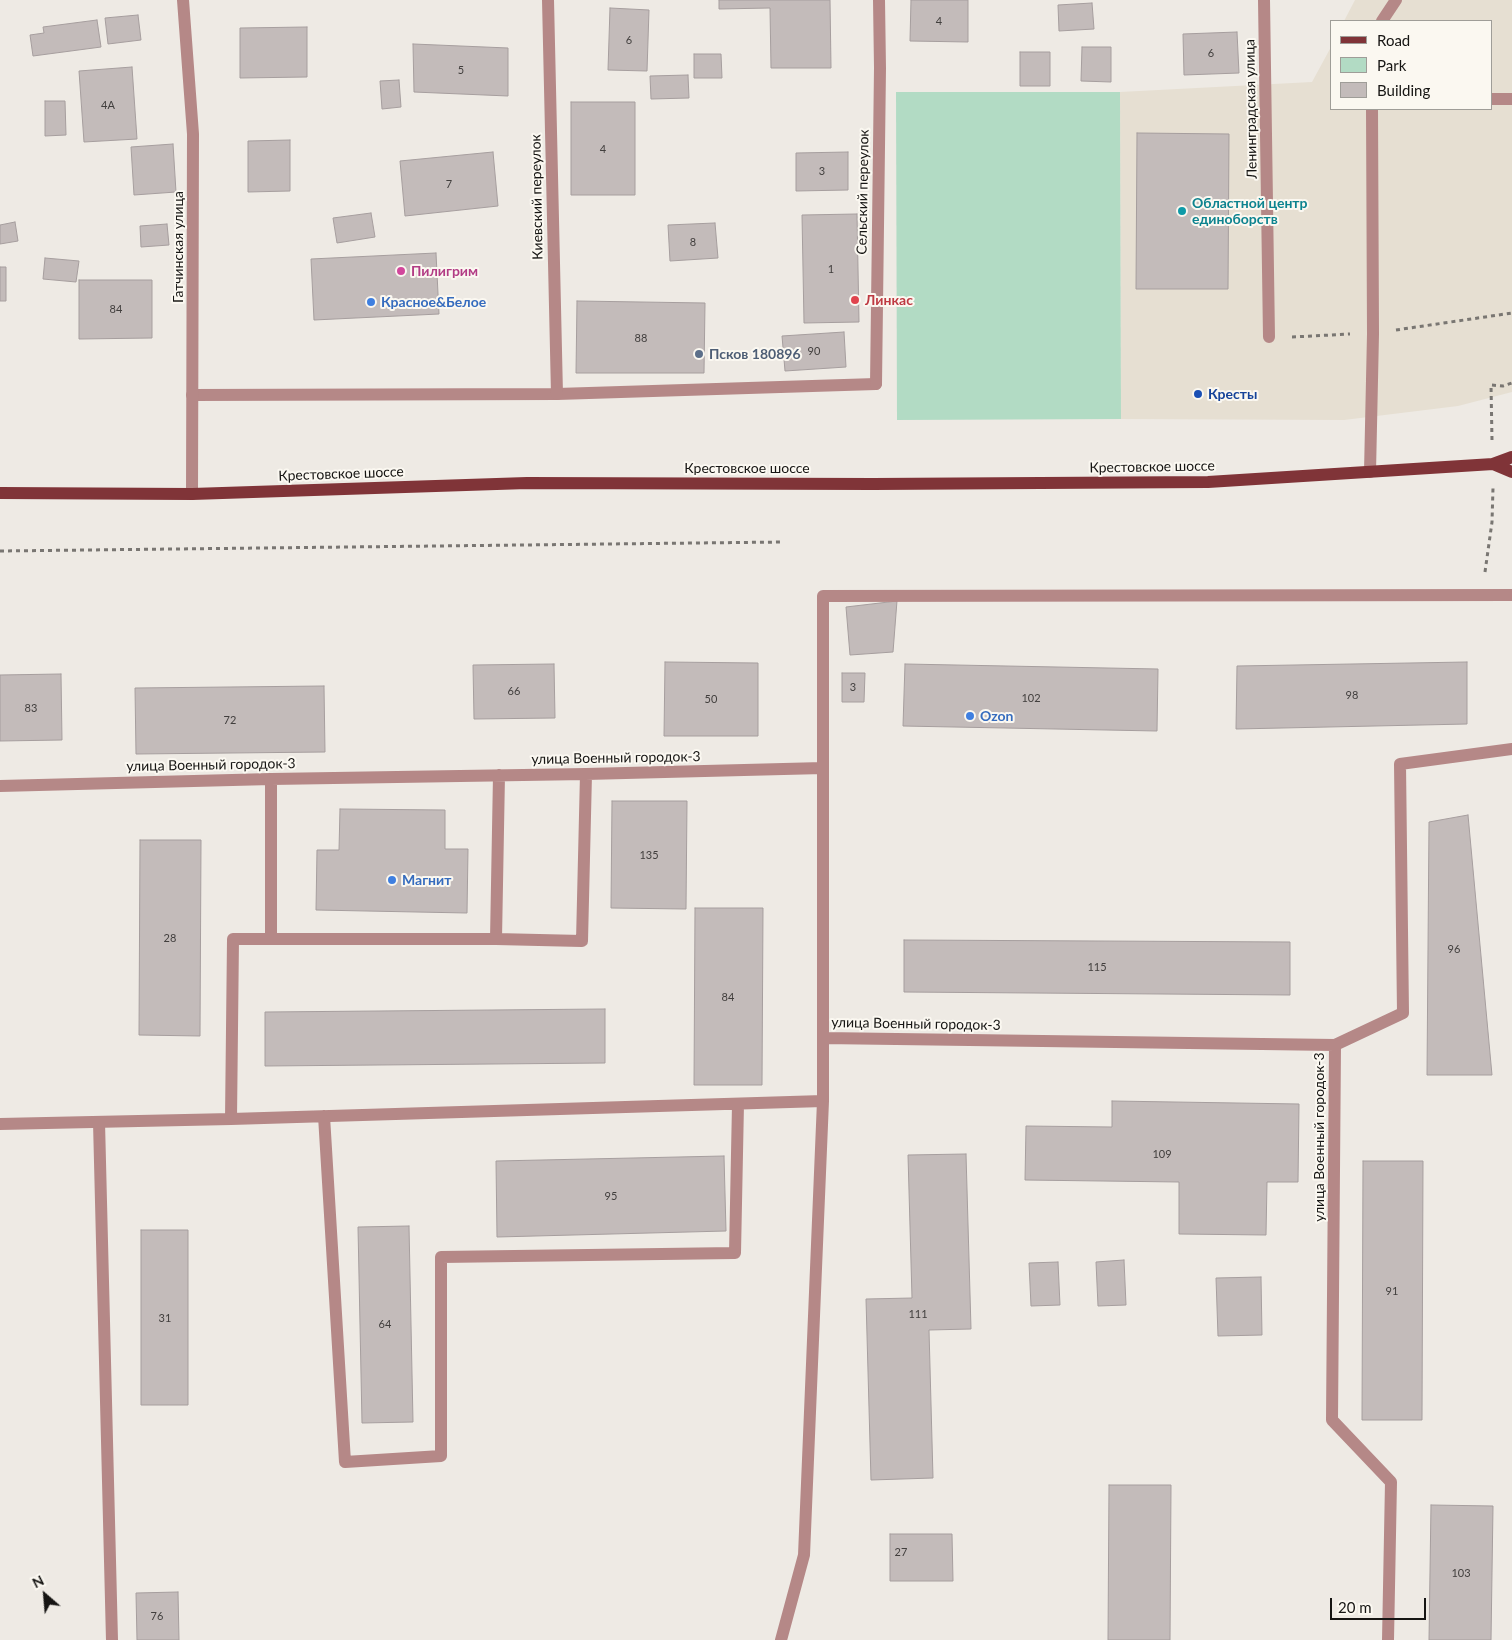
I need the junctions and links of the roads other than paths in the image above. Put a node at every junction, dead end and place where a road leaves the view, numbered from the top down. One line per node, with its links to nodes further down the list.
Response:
1 (183, 0): 12 (street, Гатчинская улица)
2 (548, 0): 11 (street, Киевский переулок)
3 (879, 0): 11 (street, Сельский переулок)
4 (1264, 0): 10 (street, Ленинградская улица)
5 (1396, 0): 6 (street)
6 (1383, 20)
7 (1492, 99): 8 (street)
8 (1512, 99)
9 (1372, 110): 15 (street)
10 (1269, 337)
11 (557, 394): 12 (street)
12 (192, 396): 18 (street, Гатчинская улица)
13 (1512, 457): 14 (main road, Крестовское шоссе)
14 (1493, 464): 15 (main road, Крестовское шоссе); 16 (main road, Крестовское шоссе)
15 (1370, 472): 18 (main road, Крестовское шоссе)
16 (1512, 472)
17 (0, 493): 18 (main road, Крестовское шоссе)
18 (192, 494)
19 (1512, 595): 21 (street)
20 (1512, 749): 29 (street)
21 (823, 768): 22 (street, улица Военный городок-3); 28 (street, улица Военный городок-3)
22 (586, 774): 23 (street, улица Военный городок-3); 27 (street)
23 (499, 775): 24 (street, улица Военный городок-3); 27 (street)
24 (271, 778): 25 (street, улица Военный городок-3); 26 (street)
25 (0, 786)
26 (271, 939): 27 (street); 33 (street)
27 (496, 939)
28 (823, 1038): 29 (street, улица Военный городок-3); 30 (street)
29 (1335, 1046): 38 (street, улица Военный городок-3)
30 (823, 1101): 31 (street); 37 (street)
31 (738, 1104): 32 (street); 32 (street)
32 (324, 1116): 33 (street)
33 (231, 1119): 34 (street)
34 (99, 1122): 35 (street); 36 (street)
35 (0, 1124)
36 (112, 1640)
37 (781, 1640)
38 (1388, 1640)

